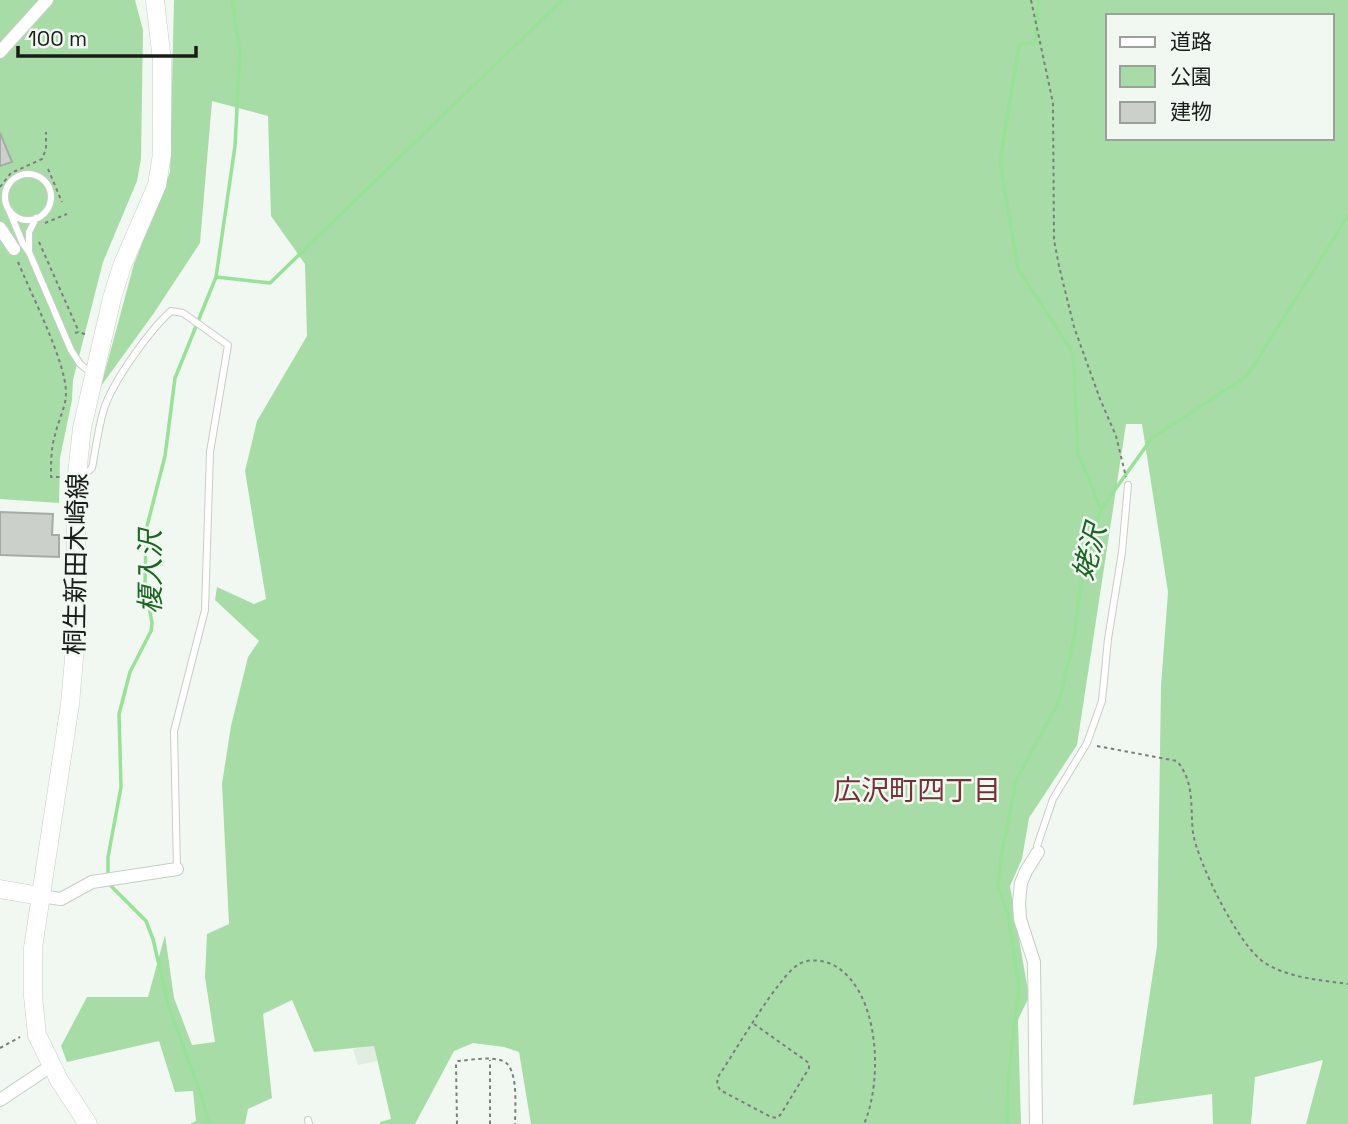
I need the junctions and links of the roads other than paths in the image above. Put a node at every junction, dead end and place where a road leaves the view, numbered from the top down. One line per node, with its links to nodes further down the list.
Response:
1 (47, 0): 3 (street)
2 (155, 0): 9 (main road, 桐生新田木崎線)
3 (0, 51)
4 (9, 210): 5 (lane); 5 (lane); 8 (lane)
5 (36, 218): 8 (lane)
6 (0, 228): 7 (street)
7 (14, 249)
8 (29, 252): 9 (lane)
9 (93, 374): 10 (main road, 桐生新田木崎線)
10 (70, 476): 13 (lane); 15 (main road, 桐生新田木崎線)
11 (1128, 485): 12 (lane)
12 (1038, 852): 19 (street)
13 (177, 869): 15 (street)
14 (0, 889): 15 (main road)
15 (40, 896): 16 (main road, 桐生新田木崎線)
16 (51, 1066): 17 (street); 18 (main road, 桐生新田木崎線)
17 (0, 1100)
18 (88, 1124)
19 (1036, 1124)

